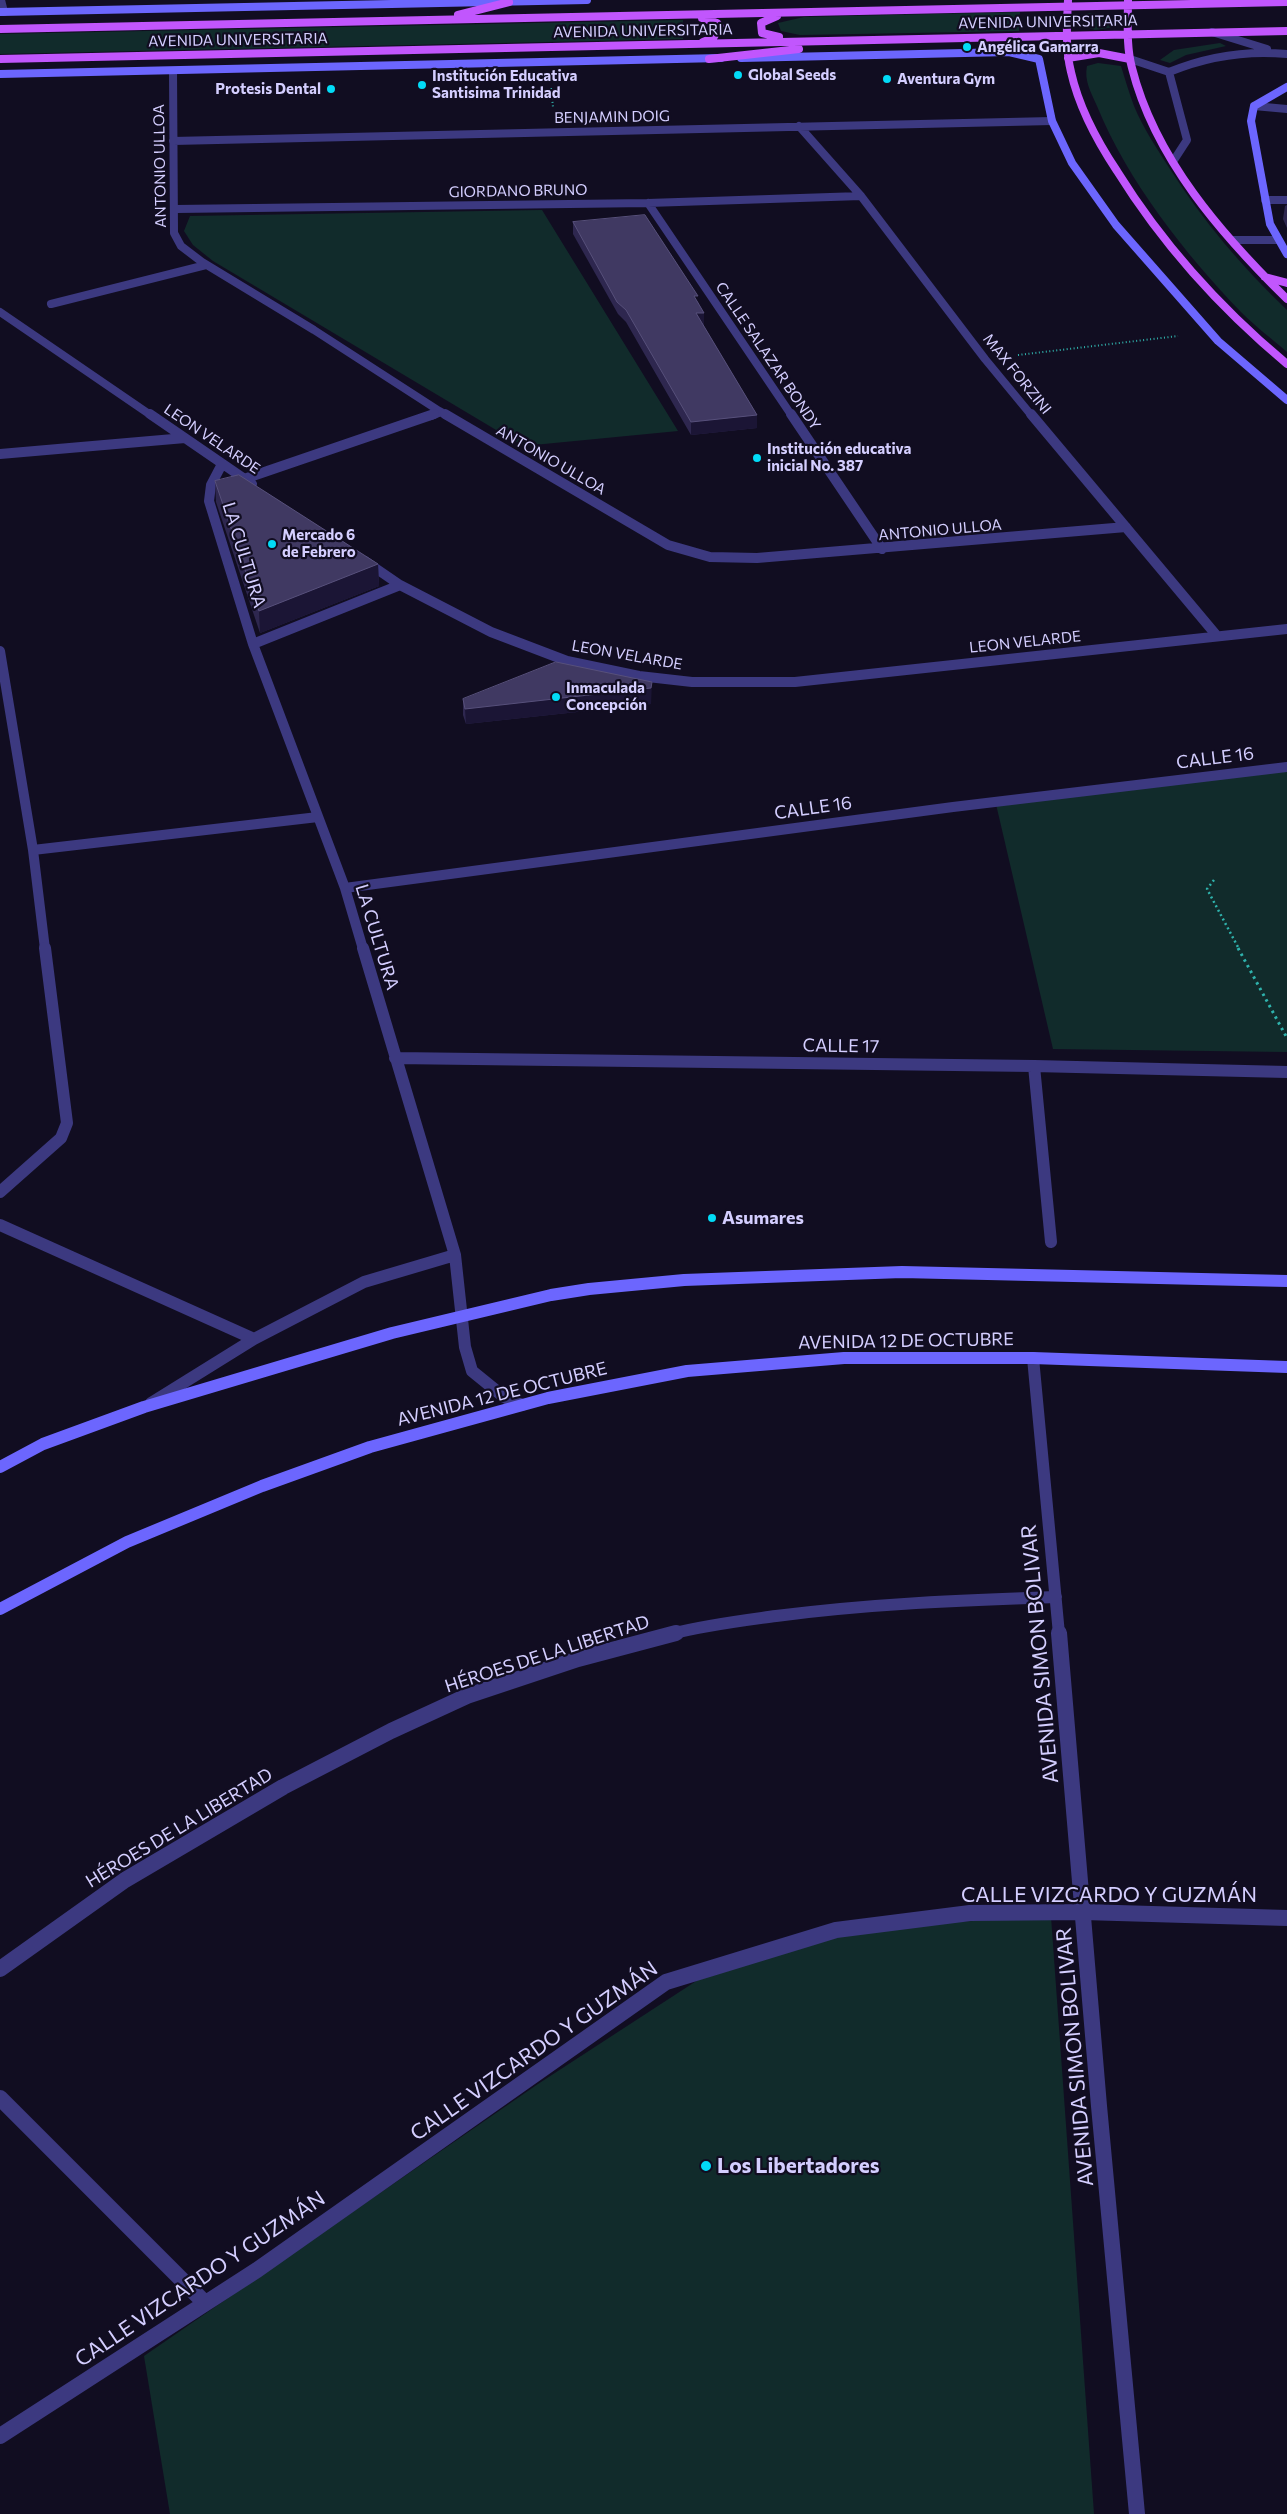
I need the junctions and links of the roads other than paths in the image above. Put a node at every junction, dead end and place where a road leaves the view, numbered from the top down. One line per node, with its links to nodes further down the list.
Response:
1 (1, 0): 8 (street)
2 (587, 0): 4 (main road, AVENIDA UNIVERSITARIA)
3 (470, 1): 4 (main road, AVENIDA UNIVERSITARIA); 8 (main road, AVENIDA UNIVERSITARIA)
4 (509, 2): 11 (main road)
5 (1287, 2): 6 (main road, AVENIDA UNIVERSITARIA)
6 (1128, 3): 7 (main road, AVENIDA UNIVERSITARIA); 15 (main road)
7 (1068, 4): 9 (main road, AVENIDA UNIVERSITARIA); 16 (main road)
8 (2, 12)
9 (787, 13): 10 (main road, AVENIDA UNIVERSITARIA); 18 (main road)
10 (688, 15): 11 (main road, AVENIDA UNIVERSITARIA); 19 (main road)
11 (440, 20): 12 (main road, AVENIDA UNIVERSITARIA)
12 (0, 30)
13 (1287, 31): 14 (main road, AVENIDA UNIVERSITARIA)
14 (1212, 32): 15 (main road, AVENIDA UNIVERSITARIA); 20 (street)
15 (1128, 35): 16 (main road, AVENIDA UNIVERSITARIA); 25 (main road)
16 (1067, 36): 17 (main road, AVENIDA UNIVERSITARIA); 23 (main road)
17 (882, 39): 18 (main road, AVENIDA UNIVERSITARIA); 22 (main road)
18 (799, 41): 19 (main road, AVENIDA UNIVERSITARIA)
19 (699, 44): 24 (main road, AVENIDA UNIVERSITARIA)
20 (1276, 52): 21 (street); 27 (street)
21 (1287, 54)
22 (709, 58): 26 (main road, AVENIDA UNIVERSITARIA); 32 (main road, AVENIDA UNIVERSITARIA)
23 (1068, 58): 25 (main road); 50 (main road)
24 (0, 59)
25 (1130, 59): 27 (street); 35 (main road)
26 (173, 70): 28 (main road, AVENIDA UNIVERSITARIA); 34 (street, ANTONIO ULLOA)
27 (1169, 72): 35 (street)
28 (0, 74)
29 (1287, 87): 30 (main road)
30 (1254, 106): 31 (street); 37 (main road)
31 (1287, 109)
32 (1052, 121): 33 (street, BENJAMIN DOIG); 51 (main road)
33 (799, 126): 34 (street, BENJAMIN DOIG); 36 (street, MAX FORZINI)
34 (174, 142): 40 (street, ANTONIO ULLOA)
35 (1174, 160): 41 (main road)
36 (861, 196): 39 (street, GIORDANO BRUNO); 58 (street, MAX FORZINI)
37 (1265, 200): 38 (street); 42 (main road)
38 (1287, 200)
39 (648, 203): 40 (street, GIORDANO BRUNO); 59 (street, CALLE SALAZAR BONDY)
40 (176, 209): 44 (street, ANTONIO ULLOA)
41 (1232, 240): 42 (street); 45 (main road)
42 (1278, 240): 43 (main road)
43 (1287, 254)
44 (206, 265): 48 (street); 52 (street, ANTONIO ULLOA)
45 (1264, 277): 46 (main road); 47 (main road)
46 (1287, 283)
47 (1287, 299)
48 (51, 304)
49 (0, 312): 53 (street, LEON VELARDE)
50 (1287, 364)
51 (1287, 400)
52 (441, 412): 56 (street); 59 (street, ANTONIO ULLOA)
53 (185, 438): 54 (street); 55 (street, LEON VELARDE)
54 (0, 454)
55 (222, 464): 56 (street, LEON VELARDE); 64 (street, LA CULTURA)
56 (244, 479): 57 (street, LEON VELARDE)
57 (261, 490)
58 (1126, 527): 59 (street, ANTONIO ULLOA); 63 (street, MAX FORZINI)
59 (882, 549)
60 (359, 557): 61 (street, LEON VELARDE)
61 (400, 585): 63 (street, LEON VELARDE); 64 (street)
62 (1287, 629): 63 (street, LEON VELARDE)
63 (1217, 636)
64 (253, 644): 67 (street, LA CULTURA)
65 (0, 651): 68 (street)
66 (1287, 767): 69 (street, CALLE 16)
67 (318, 817): 68 (street); 69 (street, LA CULTURA)
68 (33, 850): 73 (street)
69 (345, 888): 70 (street, LA CULTURA)
70 (395, 1058): 71 (street, CALLE 17); 76 (street, LA CULTURA)
71 (1034, 1066): 72 (street, CALLE 17); 75 (street)
72 (1287, 1072)
73 (0, 1192)
74 (0, 1226): 79 (street)
75 (1051, 1242)
76 (455, 1255): 78 (street, LA CULTURA); 79 (street)
77 (1287, 1281): 78 (main road)
78 (462, 1316): 82 (street, LA CULTURA); 83 (main road)
79 (254, 1339): 83 (street)
80 (1033, 1358): 81 (main road, AVENIDA 12 DE OCTUBRE); 82 (main road, AVENIDA 12 DE OCTUBRE); 85 (street, AVENIDA SIMON BOLIVAR)
81 (1287, 1366)
82 (522, 1405): 86 (main road, AVENIDA 12 DE OCTUBRE)
83 (144, 1407): 84 (main road)
84 (0, 1467)
85 (1056, 1597): 87 (street, AVENIDA SIMON BOLIVAR); 89 (street, HÉROES DE LA LIBERTAD)
86 (0, 1609)
87 (1084, 1912): 88 (street, CALLE VIZCARDO Y GUZMÁN); 91 (street, CALLE VIZCARDO Y GUZMÁN); 93 (street, AVENIDA SIMON BOLIVAR)
88 (1287, 1918)
89 (0, 1969)
90 (0, 2098): 91 (street)
91 (205, 2303): 92 (street, CALLE VIZCARDO Y GUZMÁN)
92 (0, 2436)
93 (1137, 2514)

